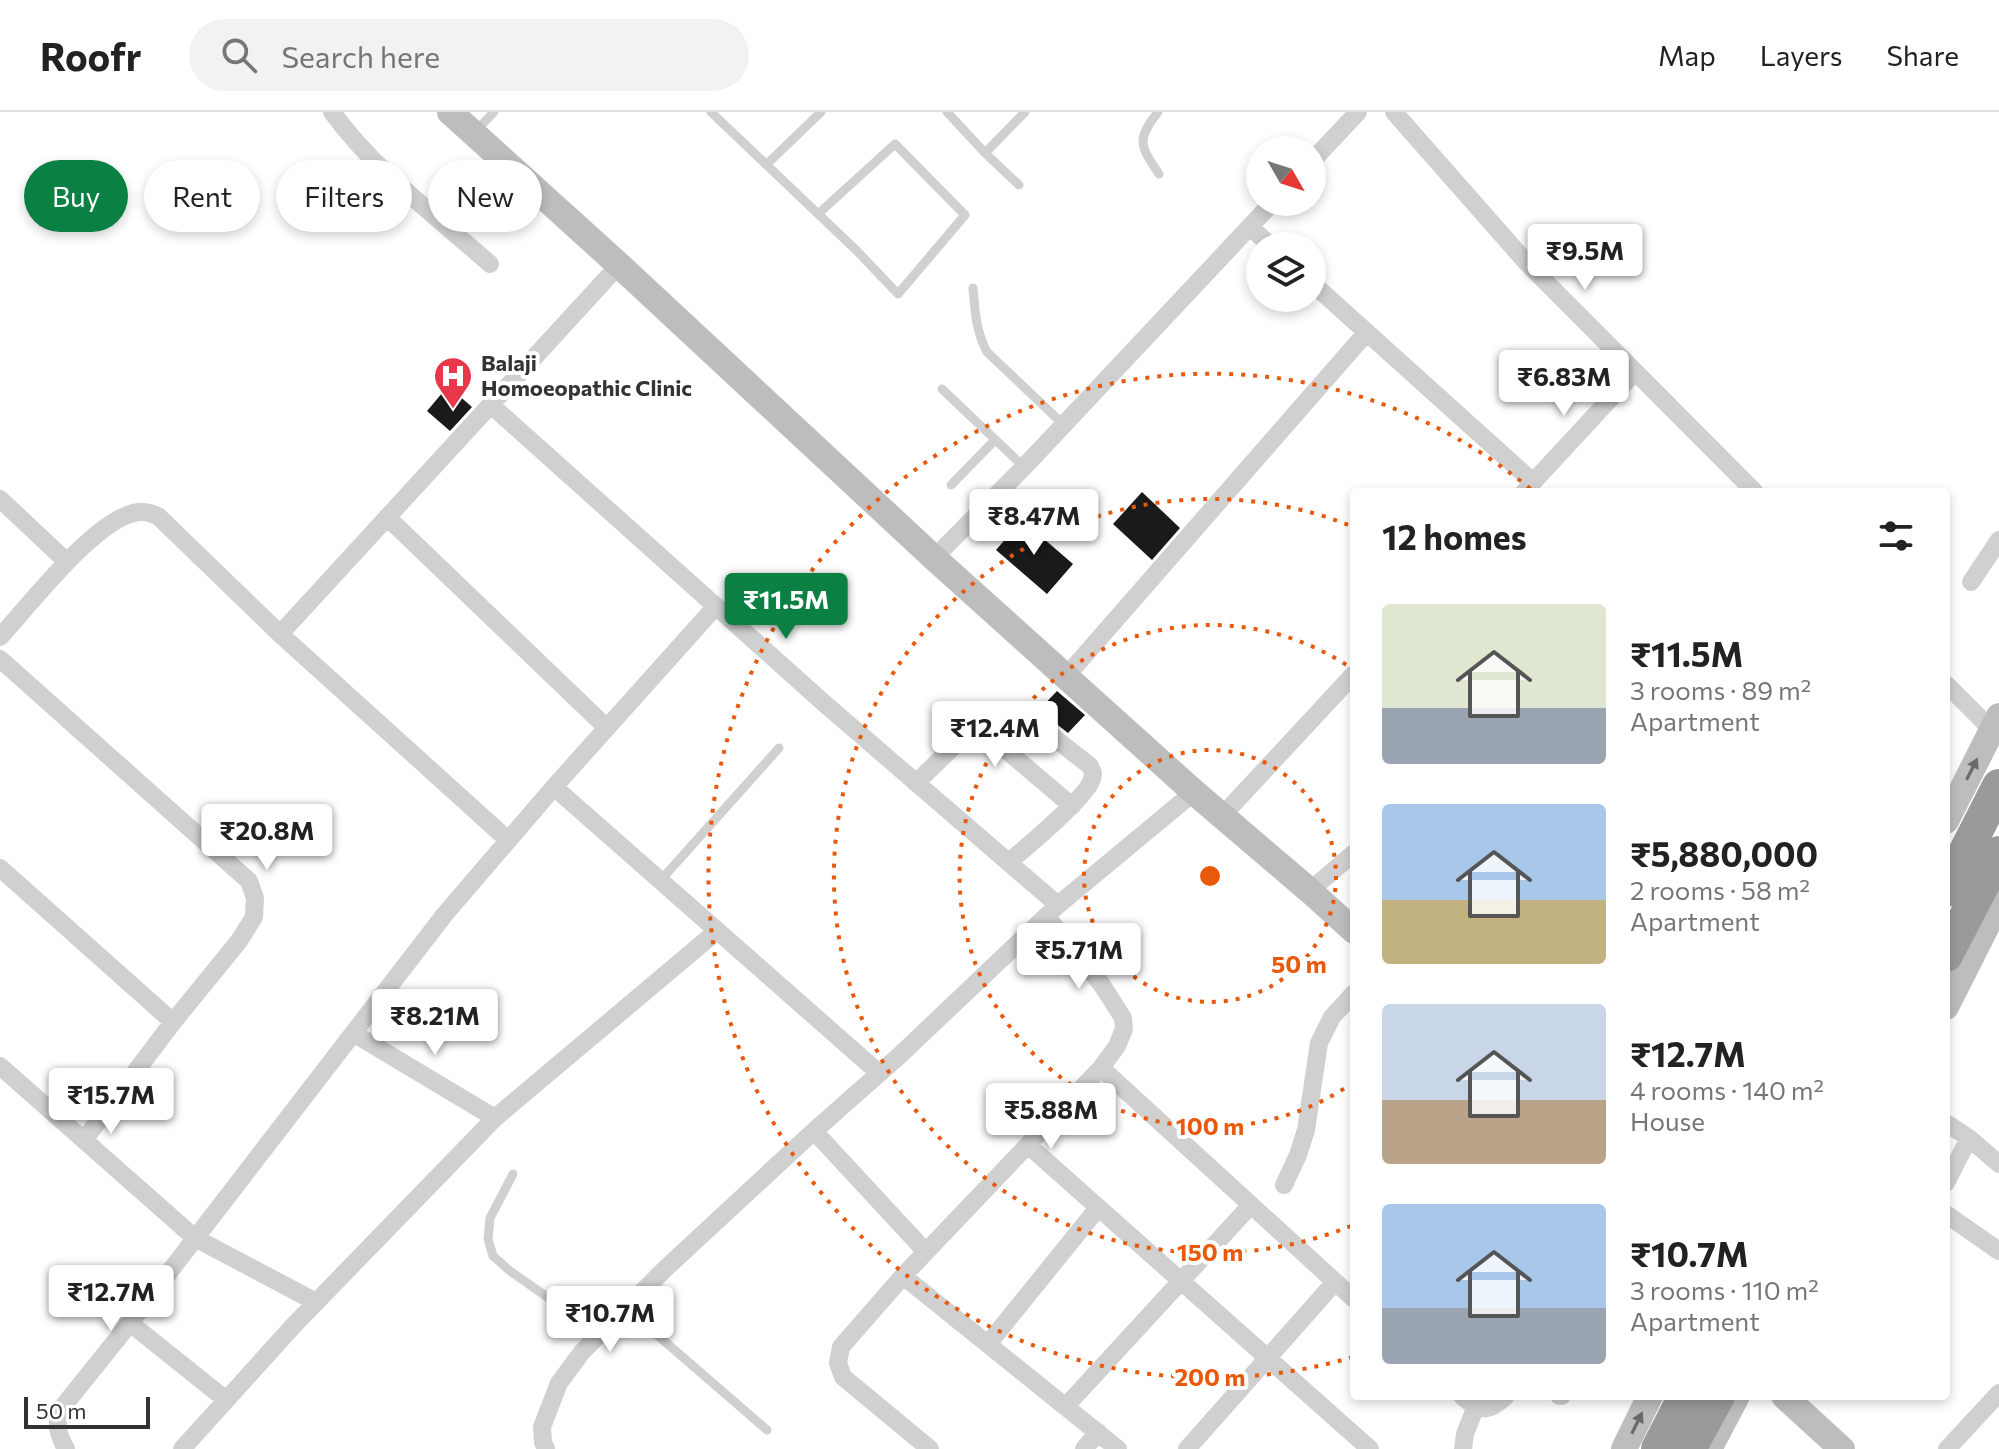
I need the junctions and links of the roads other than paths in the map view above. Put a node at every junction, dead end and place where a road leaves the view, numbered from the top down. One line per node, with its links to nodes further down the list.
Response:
1 (332, 112): 20 (street)
2 (450, 112): 10 (main road)
3 (711, 112): 13 (lane)
4 (821, 112): 13 (lane)
5 (1025, 112): 12 (lane)
6 (1158, 112): 14 (lane)
7 (1358, 112): 11 (street)
8 (1394, 112): 25 (street)
9 (952, 114): 12 (lane)
10 (480, 120): 21 (main road); 37 (main road)
11 (1326, 146)
12 (985, 153): 15 (lane)
13 (766, 165): 16 (lane)
14 (1159, 174)
15 (1019, 185)
16 (818, 214): 16 (lane)
17 (1260, 216): 18 (street)
18 (1250, 227): 19 (street); 28 (street)
19 (1256, 232)
20 (490, 264)
21 (619, 265): 27 (street); 37 (main road)
22 (973, 288): 28 (lane)
23 (1326, 295): 24 (street)
24 (1367, 332): 32 (street); 44 (street)
25 (1635, 372): 32 (street); 33 (street)
26 (942, 389): 29 (lane)
27 (491, 405): 35 (street); 40 (street)
28 (1064, 425): 30 (street)
29 (995, 440): 30 (lane); 31 (lane)
30 (1024, 467): 37 (street)
31 (951, 485)
32 (1528, 487)
33 (1751, 488)
34 (0, 499): 38 (street)
35 (387, 517): 41 (street); 48 (street)
36 (1999, 540): 39 (street)
37 (939, 553): 44 (main road); 54 (main road)
38 (67, 562): 41 (street); 42 (street)
39 (1971, 582)
40 (716, 606): 48 (street); 51 (street)
41 (280, 634): 58 (street)
42 (0, 637)
43 (0, 659): 75 (street)
44 (1076, 665): 56 (main road)
45 (1350, 678): 56 (street)
46 (1950, 687): 47 (street)
47 (1996, 723): 57 (main road, one-way to 47)
48 (607, 728): 53 (street)
49 (1047, 732): 55 (street)
50 (779, 748): 63 (lane)
51 (916, 783): 55 (street); 61 (street)
52 (1999, 786): 65 (highway)
53 (554, 787): 58 (street); 63 (street)
54 (1194, 792): 56 (main road); 68 (street)
55 (1072, 806): 61 (street)
56 (1227, 811): 64 (main road); 69 (main road)
57 (1950, 812)
58 (508, 840): 76 (street)
59 (1999, 853): 72 (highway)
60 (1350, 856): 64 (street)
61 (1009, 862): 68 (street)
62 (0, 868): 75 (street)
63 (660, 881): 70 (street)
64 (1320, 882): 67 (main road)
65 (1950, 882)
66 (1999, 902): 71 (main road)
67 (1350, 909)
68 (1052, 910): 78 (street); 79 (street)
69 (1350, 927)
70 (717, 931): 79 (street); 80 (street)
71 (1992, 936): 74 (main road)
72 (1950, 947)
73 (1350, 997): 89 (street)
74 (1950, 1001)
75 (173, 1022): 84 (street)
76 (353, 1033): 80 (street); 93 (street)
77 (0, 1066): 84 (street)
78 (1101, 1068): 85 (street); 90 (street)
79 (879, 1073): 82 (street)
80 (495, 1118): 100 (street)
81 (1950, 1126): 83 (street)
82 (814, 1131): 95 (street); 101 (street)
83 (1969, 1138): 86 (street); 88 (street)
84 (84, 1140): 93 (street)
85 (1028, 1145): 91 (street); 95 (street)
86 (1999, 1164)
87 (513, 1174): 103 (lane)
88 (1950, 1175)
89 (1284, 1185)
90 (1251, 1205): 97 (street); 98 (street)
91 (1098, 1208): 97 (street); 104 (street)
92 (1950, 1217): 94 (street)
93 (195, 1238): 100 (street); 102 (street)
94 (1999, 1251)
95 (926, 1252): 96 (street)
96 (903, 1276): 104 (street); 121 (street)
97 (1182, 1282): 105 (street); 115 (street)
98 (1335, 1282): 99 (street); 105 (street)
99 (1350, 1295)
100 (316, 1302): 107 (street)
101 (626, 1308): 103 (street); 116 (lane)
102 (130, 1323): 107 (street); 118 (street)
103 (600, 1334): 120 (street)
104 (988, 1344): 115 (street)
105 (1267, 1357): 124 (street); 125 (street)
106 (1999, 1393): 132 (street)
107 (225, 1399): 119 (street)
108 (1502, 1400): 114 (street)
109 (1648, 1400): 127 (main road, one-way to 109)
110 (1683, 1400): 128 (highway)
111 (1716, 1400): 129 (highway)
112 (1735, 1400): 130 (main road)
113 (1788, 1400): 131 (main road)
114 (1469, 1401): 126 (street)
115 (1066, 1406): 117 (street)
116 (767, 1430)
117 (1098, 1432): 122 (street); 123 (street)
118 (66, 1449)
119 (182, 1449)
120 (546, 1449)
121 (930, 1449)
122 (1084, 1449)
123 (1118, 1449)
124 (1187, 1449)
125 (1370, 1449)
126 (1463, 1449)
127 (1624, 1449)
128 (1658, 1449)
129 (1689, 1449)
130 (1709, 1449)
131 (1842, 1449)
132 (1947, 1449)

